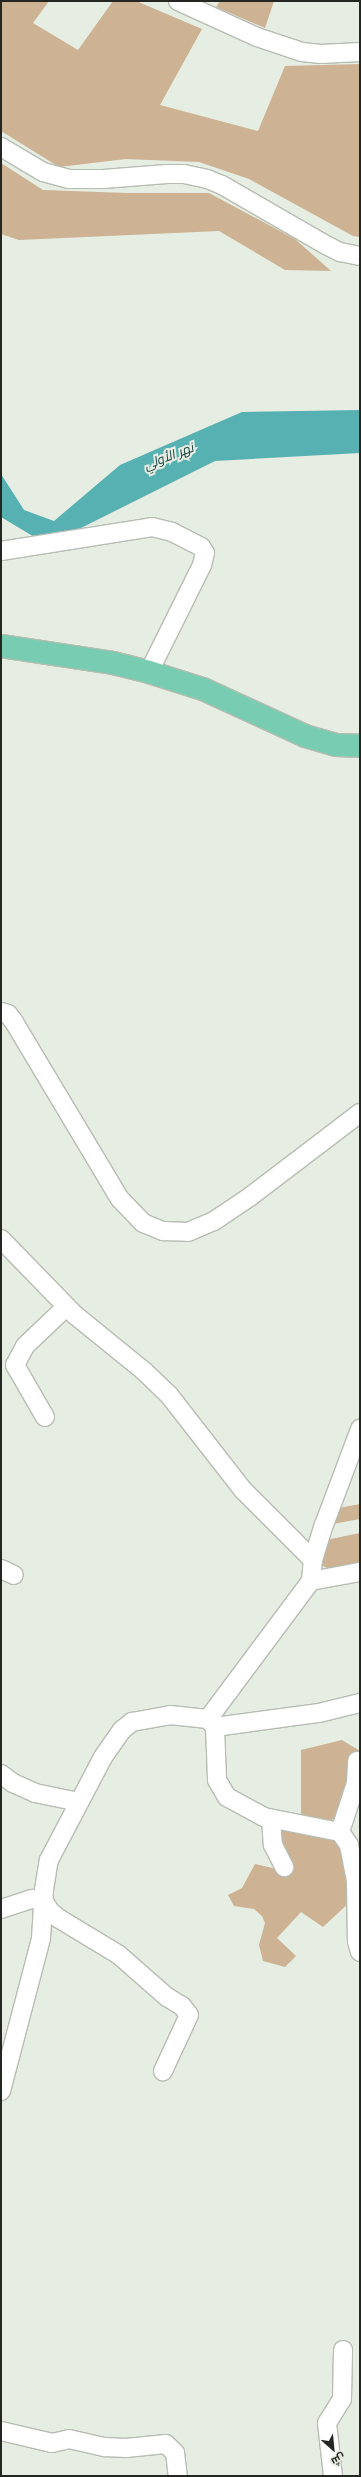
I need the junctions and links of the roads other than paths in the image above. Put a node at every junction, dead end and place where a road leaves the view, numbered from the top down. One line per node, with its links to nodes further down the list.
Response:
1 (178, 1): 2 (street)
2 (360, 52)
3 (1, 147): 4 (street)
4 (360, 256)
5 (1, 551): 7 (street)
6 (1, 646): 7 (main road)
7 (148, 672): 8 (main road)
8 (360, 746)
9 (1, 1012): 10 (street)
10 (360, 1113)
11 (1, 1239): 12 (street)
12 (66, 1307): 13 (street); 15 (street)
13 (45, 1417)
14 (359, 1437): 15 (street)
15 (312, 1560): 17 (street)
16 (360, 1572): 17 (street)
17 (311, 1580): 19 (street)
18 (360, 1703): 19 (street)
19 (211, 1723): 23 (street); 24 (street)
20 (357, 1761): 22 (street)
21 (1, 1774): 23 (street)
22 (358, 1784): 25 (street)
23 (78, 1802): 27 (street)
24 (271, 1819): 25 (street); 26 (street)
25 (340, 1832): 29 (street)
26 (284, 1867)
27 (43, 1900): 28 (street); 31 (street); 32 (street)
28 (1, 1909)
29 (358, 1917): 30 (street)
30 (360, 1952)
31 (163, 2071)
32 (1, 2091)
33 (343, 2350): 36 (street)
34 (1, 2431): 35 (street)
35 (178, 2476)
36 (333, 2476)

